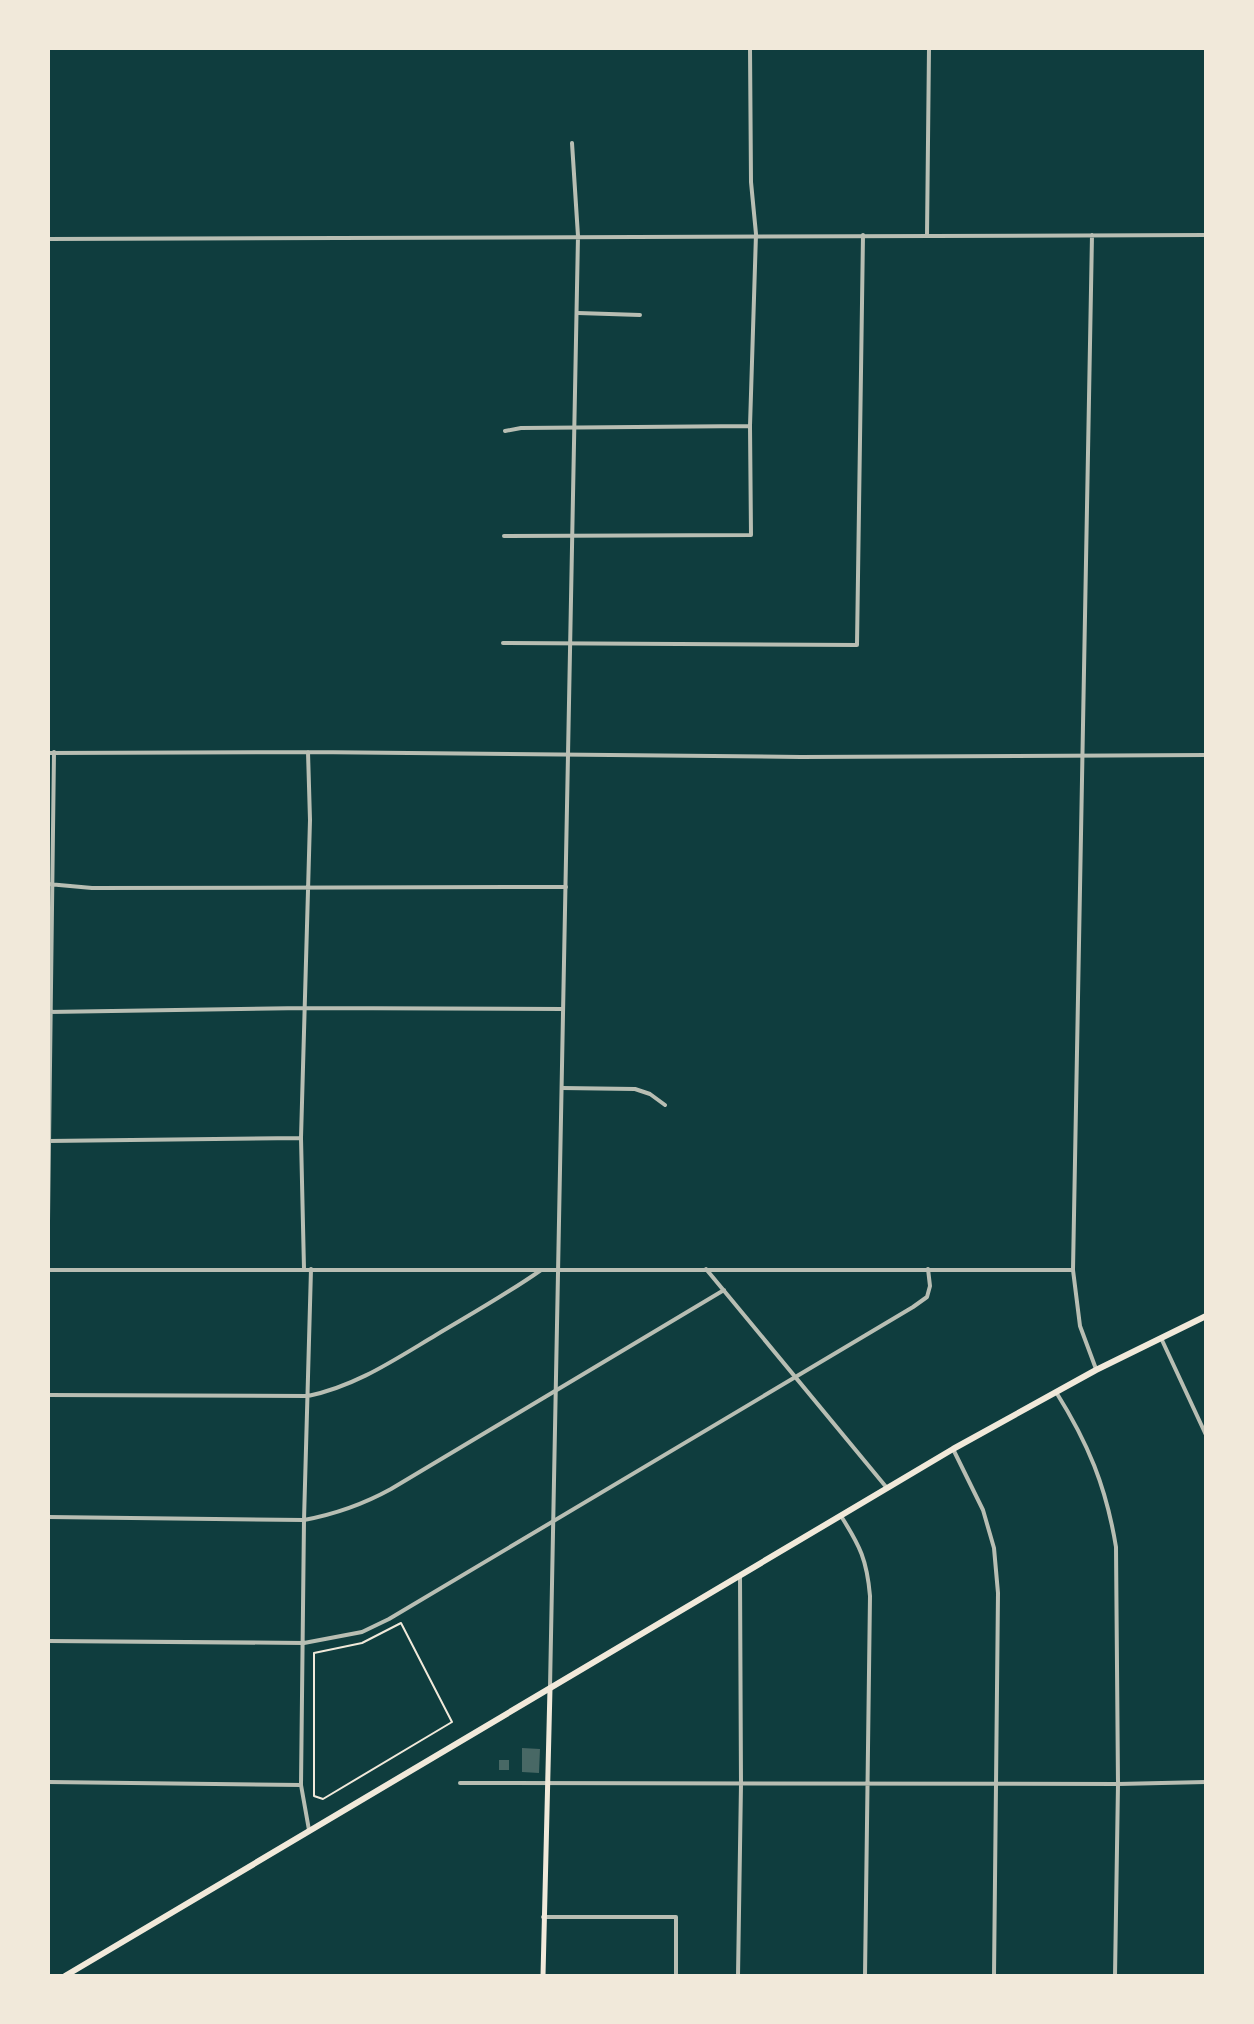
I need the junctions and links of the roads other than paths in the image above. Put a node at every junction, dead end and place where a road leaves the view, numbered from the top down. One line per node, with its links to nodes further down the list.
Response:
1 (750, 48): 4 (street)
2 (929, 48): 6 (street)
3 (572, 143): 9 (street)
4 (756, 234): 5 (street); 9 (street); 13 (street)
5 (863, 235): 6 (street); 19 (street)
6 (927, 235): 7 (street)
7 (1092, 235): 8 (street); 23 (street)
8 (1206, 235)
9 (578, 236): 10 (street); 11 (street)
10 (48, 239)
11 (578, 313): 12 (street); 14 (street)
12 (640, 315)
13 (750, 426): 14 (street); 17 (street)
14 (575, 428): 15 (street); 17 (street)
15 (505, 431)
16 (504, 536): 17 (street)
17 (573, 536): 19 (street)
18 (503, 643): 19 (street)
19 (571, 644): 22 (street)
20 (51, 752): 21 (street); 25 (street)
21 (308, 752): 22 (street); 27 (street)
22 (569, 755): 23 (street); 26 (street)
23 (1084, 755): 24 (street); 43 (street)
24 (1206, 755)
25 (50, 884): 27 (street); 30 (street)
26 (566, 887): 27 (street); 29 (street)
27 (308, 888): 28 (street)
28 (305, 1008): 29 (street); 30 (street); 33 (street)
29 (563, 1009): 31 (street)
30 (50, 1012): 34 (street)
31 (562, 1088): 32 (street); 37 (street)
32 (665, 1105)
33 (301, 1138): 34 (street); 38 (street)
34 (48, 1141): 35 (street)
35 (48, 1222)
36 (543, 1268): 37 (street); 39 (street); 52 (street)
37 (559, 1268): 40 (street); 49 (street)
38 (304, 1269): 39 (street); 42 (street)
39 (311, 1269): 52 (street)
40 (706, 1269): 41 (street); 44 (street)
41 (928, 1269): 43 (street); 48 (street)
42 (48, 1270)
43 (1073, 1270): 47 (street)
44 (724, 1290): 48 (street); 49 (street)
45 (1206, 1316): 46 (main road)
46 (1161, 1338): 47 (main road); 53 (street)
47 (1096, 1370): 50 (main road)
48 (795, 1377): 55 (street); 59 (street)
49 (558, 1390): 58 (street); 59 (street)
50 (1056, 1392): 54 (main road); 71 (street)
51 (48, 1395): 52 (street)
52 (308, 1396): 58 (street)
53 (1206, 1435)
54 (953, 1449): 55 (main road); 70 (street)
55 (887, 1488): 56 (main road)
56 (841, 1516): 60 (main road); 69 (street)
57 (48, 1517): 58 (street)
58 (304, 1520): 62 (street)
59 (554, 1520): 62 (street); 63 (street)
60 (740, 1576): 63 (main road); 68 (street)
61 (48, 1641): 62 (street)
62 (304, 1643): 72 (street)
63 (550, 1688): 67 (main road); 73 (main road)
64 (48, 1782): 72 (street)
65 (1206, 1782): 71 (street)
66 (460, 1783): 67 (street)
67 (547, 1784): 68 (street); 74 (main road)
68 (741, 1784): 69 (street); 78 (street)
69 (869, 1784): 70 (street); 79 (street)
70 (998, 1784): 71 (street); 80 (street)
71 (1118, 1784): 81 (street)
72 (301, 1785): 73 (street)
73 (309, 1830): 75 (main road)
74 (543, 1917): 76 (main road); 77 (street)
75 (65, 1976)
76 (543, 1976)
77 (676, 1976)
78 (738, 1976)
79 (865, 1976)
80 (994, 1976)
81 (1115, 1976)

